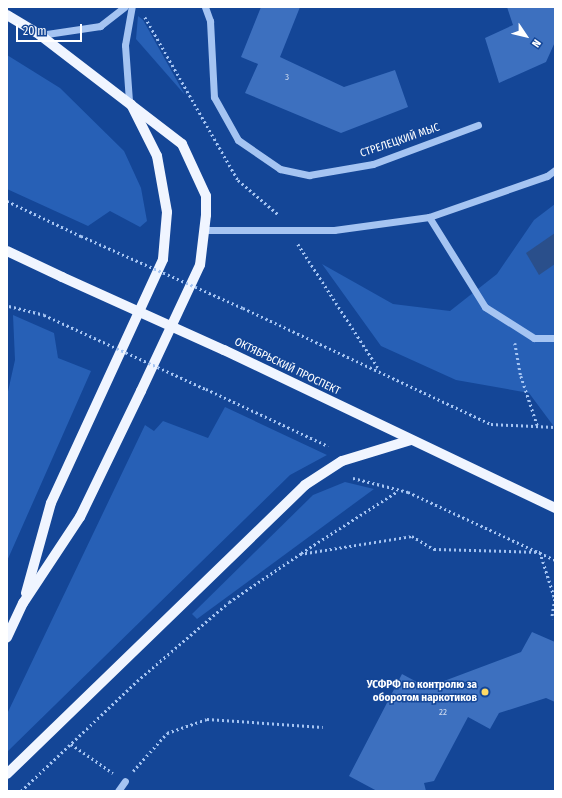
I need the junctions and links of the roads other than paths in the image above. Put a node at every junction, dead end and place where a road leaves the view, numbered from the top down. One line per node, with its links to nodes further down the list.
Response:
1 (124, 7): 5 (street)
2 (132, 7): 6 (street)
3 (205, 7): 7 (street, СТРЕЛЕЦКИЙ МЫС)
4 (7, 15): 5 (main road)
5 (40, 35): 6 (main road)
6 (129, 101): 10 (main road); 15 (main road)
7 (478, 125)
8 (555, 170): 9 (street)
9 (429, 217): 10 (street); 12 (street)
10 (204, 230): 15 (main road)
11 (7, 251): 13 (main road, ОКТЯБРЬСКИЙ ПРОСПЕКТ, bridge)
12 (555, 338)
13 (411, 440): 14 (main road, ОКТЯБРЬСКИЙ ПРОСПЕКТ); 17 (main road)
14 (555, 508)
15 (23, 603): 16 (main road)
16 (7, 637)
17 (7, 774)
18 (125, 781): 19 (street)
19 (118, 791)

